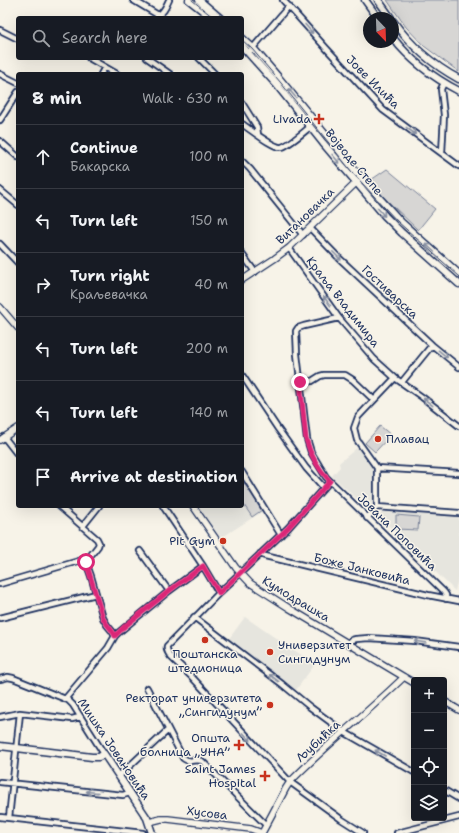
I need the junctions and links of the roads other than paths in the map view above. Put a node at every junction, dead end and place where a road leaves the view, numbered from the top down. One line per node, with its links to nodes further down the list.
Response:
1 (134, 0): 2 (street)
2 (169, 0)
3 (190, 0): 11 (main road)
4 (199, 0): 12 (main road)
5 (283, 0): 8 (street, Јове Илића)
6 (366, 0): 9 (main road)
7 (378, 0): 10 (main road)
8 (289, 6): 19 (street); 40 (street, Јове Илића, one-way to 40)
9 (374, 12)
10 (387, 12)
11 (210, 16)
12 (218, 16)
13 (399, 29): 29 (main road)
14 (0, 30): 15 (street)
15 (16, 38)
16 (244, 41): 19 (main road, Војводе Степе)
17 (399, 45): 31 (main road)
18 (244, 47): 19 (main road, Војводе Степе)
19 (251, 50): 37 (main road, Војводе Степе); 44 (main road, Војводе Степе, one-way to 19)
20 (93, 60): 23 (street)
21 (150, 60): 26 (street)
22 (201, 60): 27 (street)
23 (105, 67): 24 (street); 25 (street)
24 (103, 72)
25 (114, 72)
26 (167, 72)
27 (213, 72)
28 (0, 74): 30 (street)
29 (459, 79)
30 (16, 83)
31 (444, 83): 32 (main road); 40 (street)
32 (459, 91)
33 (16, 95): 35 (street)
34 (244, 106): 38 (street)
35 (0, 120)
36 (244, 125): 38 (street)
37 (310, 127): 38 (street); 44 (main road, Војводе Степе, one-way to 44)
38 (258, 135)
39 (0, 141): 41 (street)
40 (442, 153): 43 (street, Јове Илића)
41 (16, 155)
42 (244, 163): 48 (street)
43 (459, 166)
44 (358, 180): 47 (street, Витановачка); 54 (main road, Војводе Степе, one-way to 44); 56 (main road, Војводе Степе, one-way to 56)
45 (0, 190): 46 (street)
46 (16, 204)
47 (310, 228): 48 (street, Витановачка); 60 (street, Гостиварска, one-way to 60)
48 (303, 235): 50 (street, Витановачка)
49 (0, 244): 52 (street)
50 (289, 248): 53 (street, Витановачка); 58 (street, Краља Владимира, one-way to 50)
51 (244, 257): 53 (street)
52 (16, 261)
53 (255, 272): 55 (street, Витановачка)
54 (459, 274)
55 (244, 279)
56 (459, 284)
57 (0, 307): 59 (street)
58 (339, 318): 63 (street, Краља Владимира); 64 (street, Јована Поповића)
59 (16, 326)
60 (432, 345): 61 (street, Гостиварска, one-way to 61); 65 (street)
61 (459, 367)
62 (244, 378): 75 (street)
63 (396, 378): 65 (street, Краља Владимира); 66 (street)
64 (300, 382): 66 (street); 74 (street, Јована Поповића)
65 (402, 382): 67 (street, Краља Владимира, one-way to 65)
66 (374, 400): 71 (street)
67 (459, 426)
68 (16, 429): 69 (street)
69 (2, 439): 70 (street)
70 (16, 453)
71 (377, 468): 72 (street); 76 (street)
72 (459, 473)
73 (244, 475): 84 (street)
74 (330, 481): 75 (street); 82 (street, Јована Поповића)
75 (324, 488): 84 (street)
76 (376, 507): 81 (street); 82 (street)
77 (61, 508): 83 (street)
78 (97, 508): 83 (street)
79 (164, 508): 88 (street)
80 (194, 508): 89 (street, Кумодрашка)
81 (459, 513)
82 (367, 518): 94 (street, Јована Поповића)
83 (83, 526): 87 (street)
84 (281, 535): 86 (street)
85 (140, 551): 91 (street)
86 (260, 554): 89 (street); 94 (street, Боже Јанковића)
87 (87, 560): 90 (street); 93 (street)
88 (203, 566): 91 (street); 92 (street)
89 (239, 573): 92 (street); 99 (street, Кумодрашка)
90 (0, 584)
91 (169, 591): 98 (street)
92 (219, 593): 96 (street)
93 (96, 594): 97 (street); 98 (street)
94 (446, 599): 95 (street, Боже Јанковића)
95 (459, 601)
96 (194, 617): 112 (street, one-way to 96); 119 (street, one-way to 119)
97 (0, 618)
98 (115, 636): 105 (street)
99 (348, 643): 100 (street, one-way to 99); 101 (street, Кумодрашка)
100 (459, 647)
101 (404, 677): 103 (street, Кумодрашка); 112 (street, Љубићка)
102 (0, 679): 105 (street, Мишка Јовановића)
103 (411, 681)
104 (147, 688): 111 (street)
105 (65, 699): 109 (street, Мишка Јовановића)
106 (447, 703): 107 (street)
107 (459, 710)
108 (20, 713): 109 (street); 110 (street); 114 (street)
109 (80, 717): 115 (street, Мишка Јовановића)
110 (0, 718)
111 (168, 730): 117 (street); 128 (street)
112 (344, 732): 116 (street, one-way to 112); 119 (street, Љубићка)
113 (0, 746): 114 (main road)
114 (16, 748): 115 (main road); 120 (street)
115 (104, 754): 117 (main road, Мишка Јовановића)
116 (411, 770)
117 (119, 776): 122 (main road, Мишка Јовановића)
118 (0, 782): 120 (street)
119 (290, 782): 128 (street, Љубићка); 132 (street)
120 (12, 783): 122 (street, one-way to 120); 126 (street)
121 (447, 792): 123 (street)
122 (130, 793): 127 (main road, Мишка Јовановића)
123 (459, 799)
124 (0, 817): 126 (street)
125 (459, 817): 133 (street)
126 (9, 818): 129 (street)
127 (149, 822): 130 (main road, Мишка Јовановића); 131 (street, Хусова)
128 (266, 825): 131 (street, Љубићка)
129 (144, 833)
130 (152, 833)
131 (262, 833)
132 (363, 833)
133 (397, 833)

